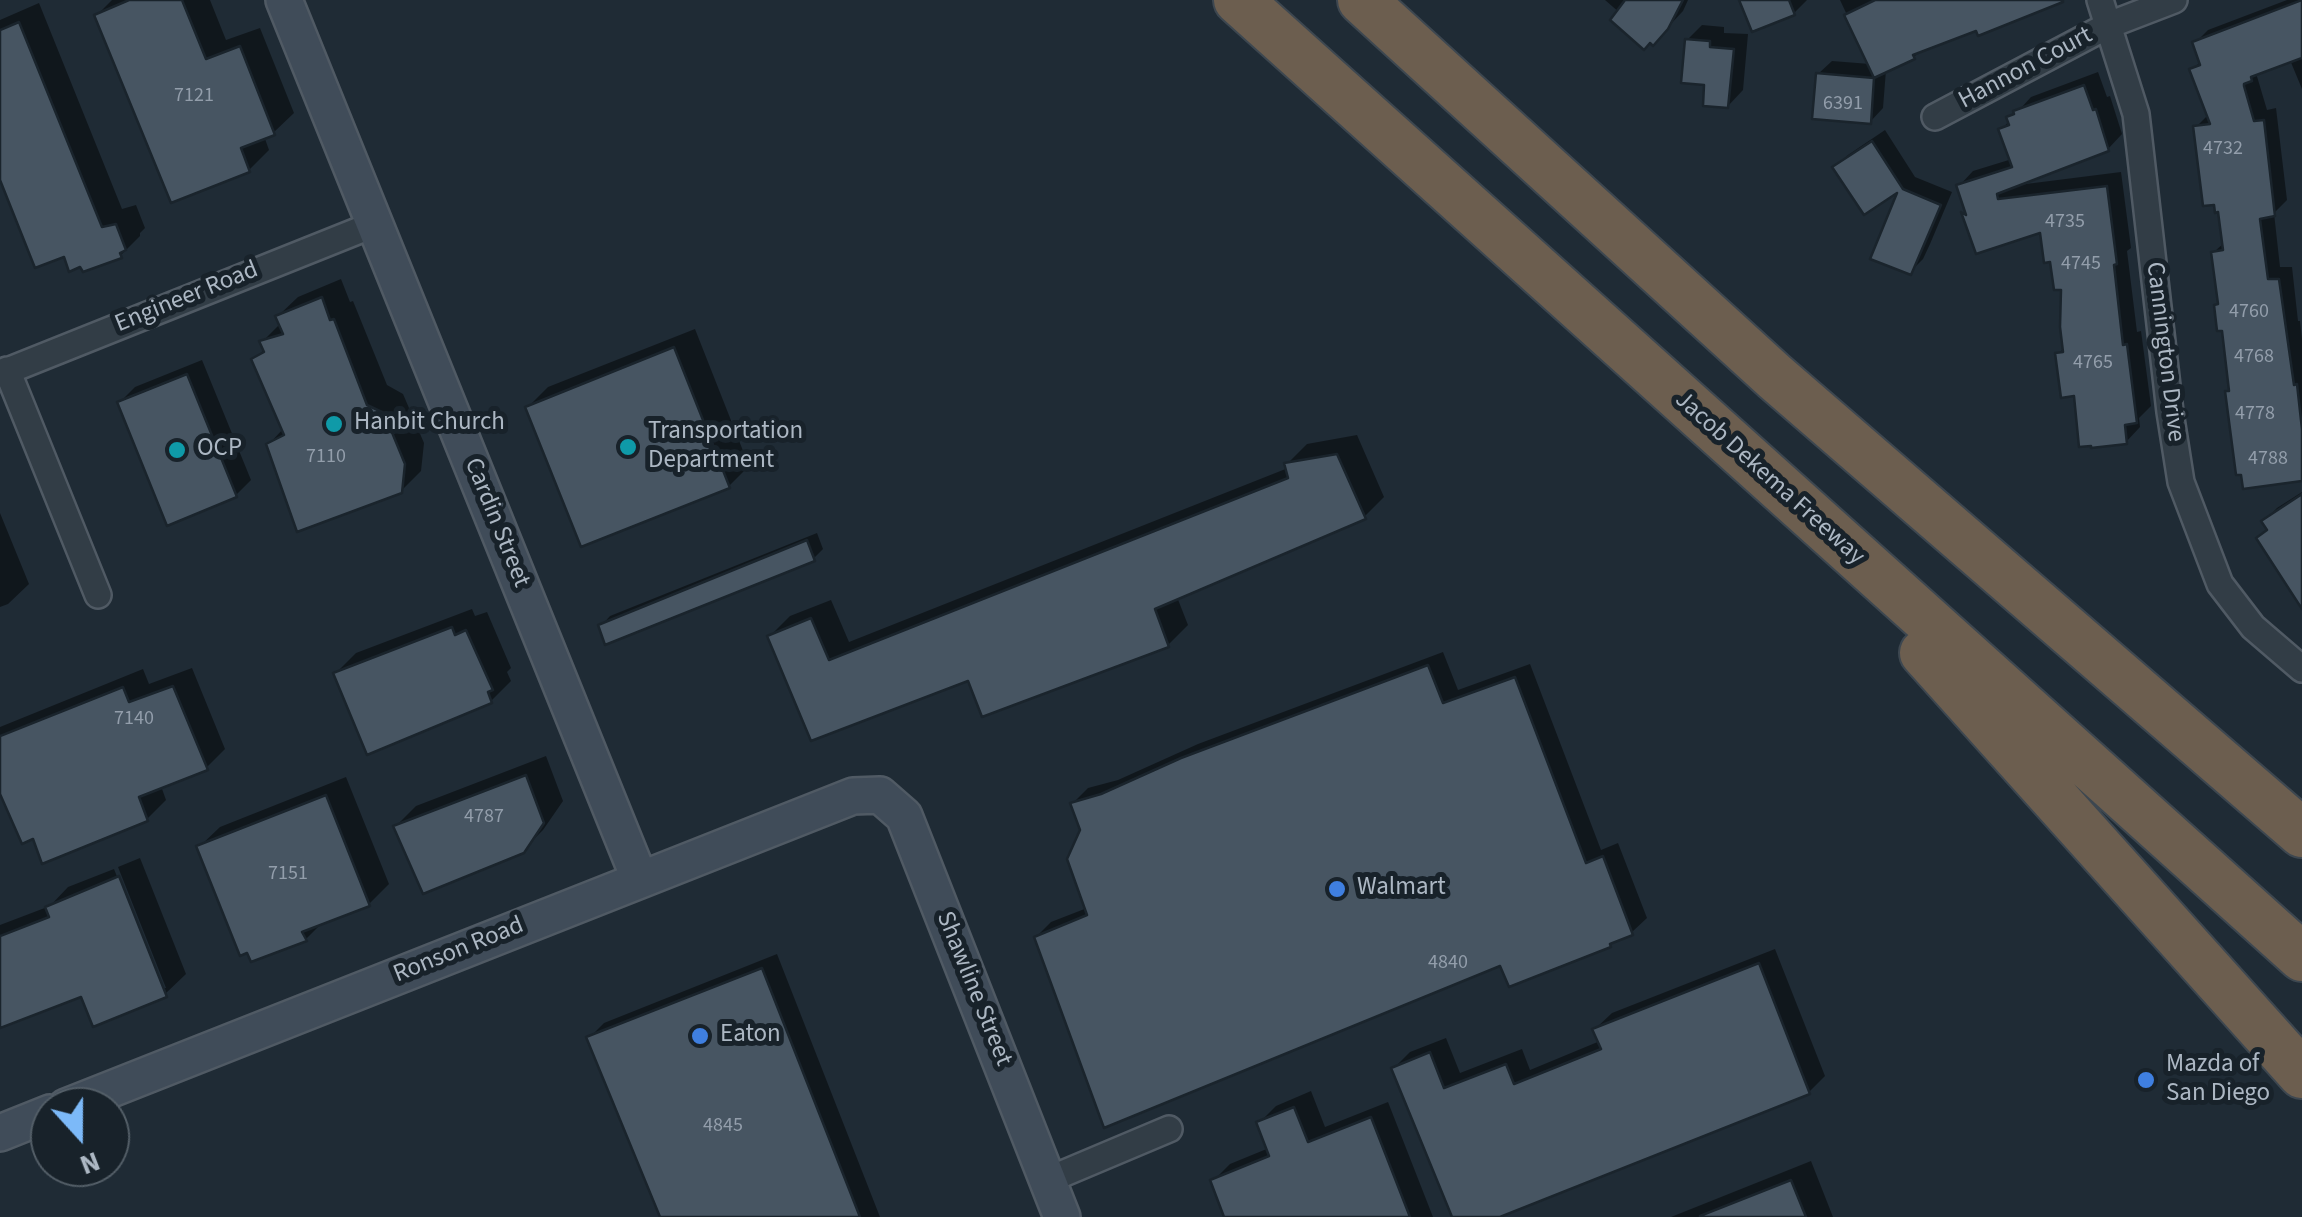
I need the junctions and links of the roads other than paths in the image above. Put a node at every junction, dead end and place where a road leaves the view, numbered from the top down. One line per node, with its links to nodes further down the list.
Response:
1 (284, 0): 8 (street, Cardin Street)
2 (1238, 0): 10 (highway, Jacob Dekema Freeway)
3 (1362, 0): 14 (highway)
4 (2100, 0): 6 (street, Cannington Drive)
5 (2174, 0): 6 (street, Hannon Court)
6 (2110, 25): 7 (street, Hannon Court); 12 (street, Cannington Drive)
7 (1935, 117)
8 (375, 224): 9 (street, Engineer Road); 15 (street, Cardin Street)
9 (4, 372): 11 (street)
10 (1768, 478): 16 (highway); 17 (highway, Jacob Dekema Freeway)
11 (98, 595)
12 (2302, 668)
13 (853, 796): 15 (street, Ronson Road); 24 (street, Shawline Street)
14 (2302, 833)
15 (640, 880): 20 (street, Ronson Road)
16 (2131, 885): 18 (highway); 19 (highway)
17 (2302, 957)
18 (2302, 1038)
19 (2302, 1074)
20 (117, 1087)
21 (30, 1121): 23 (street)
22 (1169, 1130): 24 (street)
23 (0, 1133)
24 (1048, 1180): 25 (street, Shawline Street)
25 (1062, 1217)

